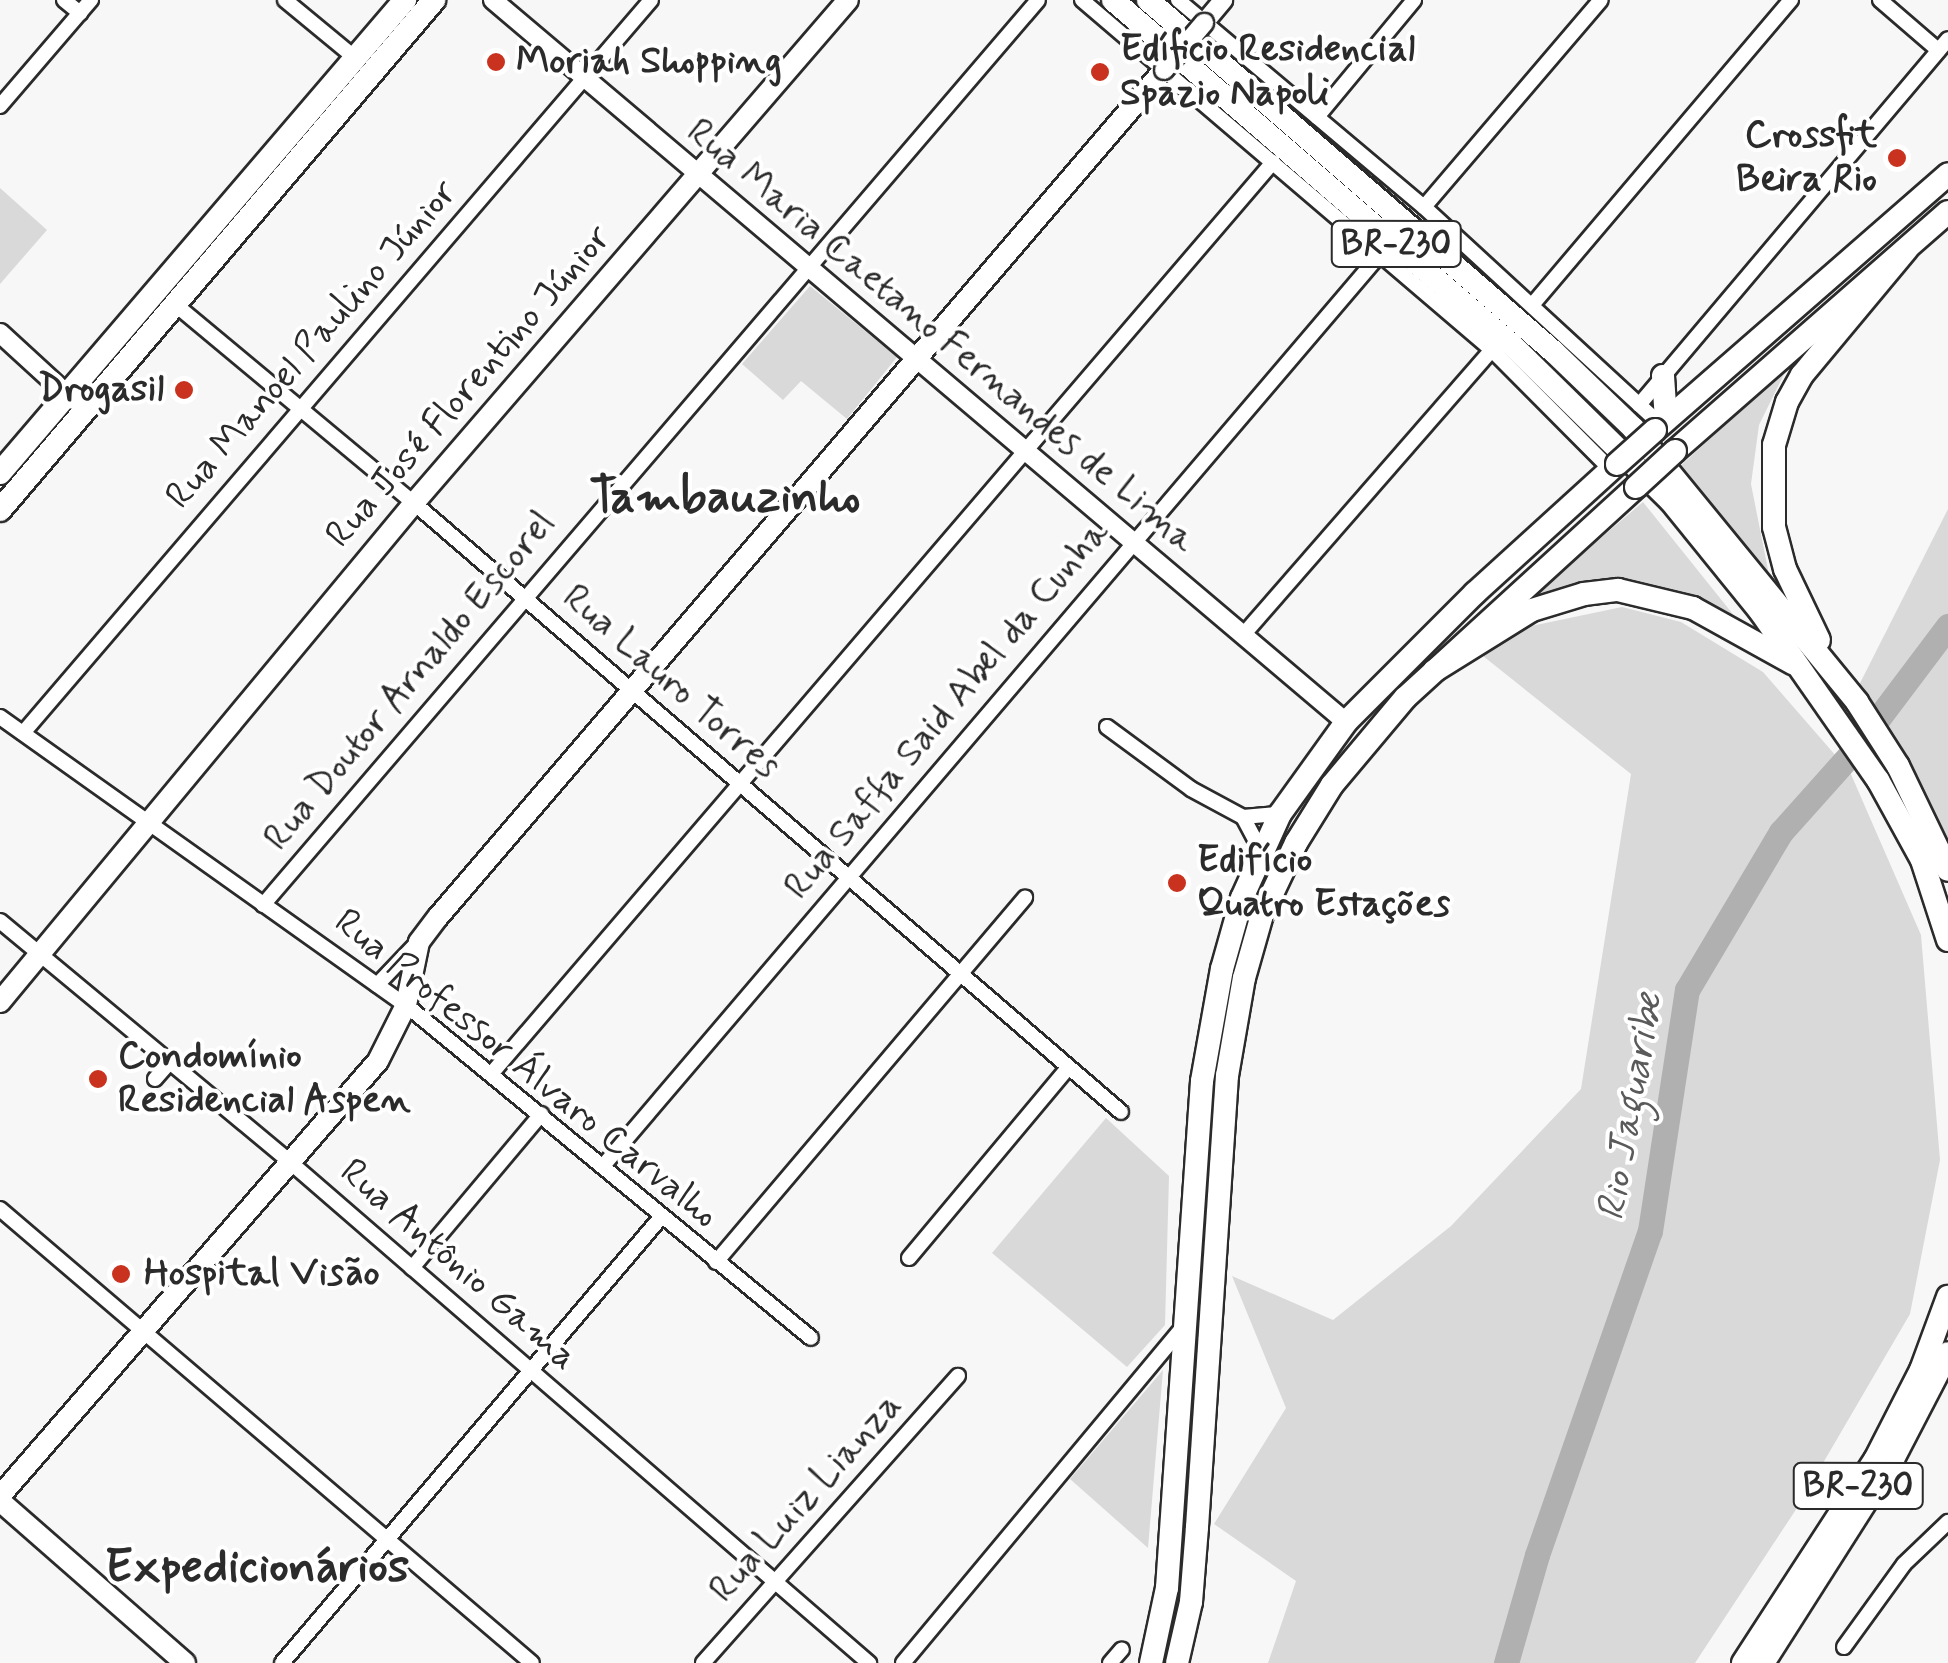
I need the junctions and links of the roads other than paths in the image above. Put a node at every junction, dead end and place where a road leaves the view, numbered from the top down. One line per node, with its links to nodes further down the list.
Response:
1 (64, 0): 19 (street)
2 (91, 0): 19 (street)
3 (285, 0): 22 (street)
4 (405, 0): 22 (main road)
5 (434, 0): 37 (main road)
6 (494, 0): 24 (street, Rua Maria Caetano Fernandes de Lima)
7 (651, 0): 24 (street, Rua Manoel Paulino Júnior)
8 (848, 0): 29 (main road, Rua José Florentino Júnior)
9 (1038, 0): 35 (street, Rua Doutor Arnaldo Escorel)
10 (1082, 0): 23 (street)
11 (1113, 0): 55 (main road, BR-230)
12 (1148, 0): 57 (main road, BR-230)
13 (1178, 0): 20 (street)
14 (1224, 0): 20 (street)
15 (1414, 0): 26 (street)
16 (1601, 0): 31 (street)
17 (1791, 0): 36 (street)
18 (1880, 0): 21 (street)
19 (80, 13): 25 (street)
20 (1204, 23): 23 (street, bridge); 26 (street)
21 (1943, 44): 41 (street)
22 (355, 58): 42 (main road)
23 (1164, 70): 27 (street); 40 (main road)
24 (586, 77): 29 (street, Rua Maria Caetano Fernandes de Lima); 44 (street, Rua Manoel Paulino Júnior)
25 (0, 106)
26 (1317, 117): 31 (street)
27 (1272, 162): 34 (street); 47 (street)
28 (1948, 162): 46 (street)
29 (699, 173): 35 (street, Rua Maria Caetano Fernandes de Lima); 50 (main road, Rua José Florentino Júnior)
30 (1948, 174): 46 (main road)
31 (1424, 207): 36 (street)
32 (1948, 212): 33 (main road)
33 (1906, 250): 56 (main road, bridge); 57 (main road)
34 (1381, 253): 39 (street); 52 (street, Rua Saffa Said Abel da Cunha)
35 (810, 264): 40 (street, Rua Maria Caetano Fernandes de Lima); 53 (street, Rua Doutor Arnaldo Escorel)
36 (1533, 304): 43 (street)
37 (176, 305): 44 (street, Rua Lauro Torres); 45 (main road)
38 (0, 333): 42 (street)
39 (1492, 350): 48 (street); 54 (street)
40 (917, 356): 47 (street, Rua Maria Caetano Fernandes de Lima); 58 (main road)
41 (1664, 376): 43 (street); 46 (main road)
42 (69, 396): 45 (street); 49 (main road)
43 (1639, 404): 46 (street)
44 (298, 410): 50 (street, Rua Lauro Torres); 62 (street, Rua Manoel Paulino Júnior)
45 (87, 412): 51 (main road)
46 (1662, 420): 48 (main road, bridge)
47 (1024, 447): 52 (street, Rua Maria Caetano Fernandes de Lima); 64 (street)
48 (1614, 467): 60 (main road)
49 (0, 473)
50 (414, 503): 53 (street, Rua Lauro Torres); 67 (main road, Rua José Florentino Júnior)
51 (0, 510)
52 (1133, 542): 54 (street, Rua Maria Caetano Fernandes de Lima); 70 (street, Rua Saffa Said Abel da Cunha)
53 (523, 597): 58 (street, Rua Lauro Torres); 72 (street, Rua Doutor Arnaldo Escorel)
54 (1243, 635): 60 (street, Rua Maria Caetano Fernandes de Lima)
55 (1802, 669): 56 (main road); 63 (main road, BR-230)
56 (1434, 670): 115 (main road)
57 (1839, 678): 63 (main road, BR-230)
58 (628, 692): 64 (street, Rua Lauro Torres); 75 (main road)
59 (0, 717): 62 (street, Rua Professor Álvaro Carvalho)
60 (1346, 722): 65 (main road)
61 (1107, 727): 66 (street)
62 (23, 733): 67 (street, Rua Professor Álvaro Carvalho)
63 (1888, 773): 69 (main road, BR-230); 74 (main road, BR-230)
64 (739, 782): 70 (street, Rua Lauro Torres); 83 (street)
65 (1280, 814): 66 (street); 68 (main road)
66 (1244, 818): 68 (street)
67 (146, 823): 72 (street, Rua Professor Álvaro Carvalho); 76 (main road, Rua José Florentino Júnior)
68 (1261, 851): 95 (main road)
69 (1948, 870)
70 (848, 878): 77 (street, Rua Lauro Torres); 88 (street, Rua Saffa Said Abel da Cunha)
71 (1025, 897): 77 (street)
72 (263, 905): 78 (street, Rua Professor Álvaro Carvalho)
73 (0, 921): 76 (street, Rua Antônio Gama)
74 (1948, 940)
75 (418, 942): 78 (street); 80 (main road)
76 (40, 956): 79 (main road, Rua José Florentino Júnior); 81 (street, Rua Antônio Gama)
77 (958, 971): 82 (street, Rua Lauro Torres); 92 (street)
78 (377, 984): 80 (street, Rua Professor Álvaro Carvalho)
79 (0, 1002)
80 (406, 1005): 83 (street, Rua Professor Álvaro Carvalho); 87 (main road)
81 (169, 1062): 84 (street); 87 (street, Rua Antônio Gama)
82 (1067, 1069): 85 (street, Rua Lauro Torres); 91 (street)
83 (492, 1073): 86 (street, Rua Professor Álvaro Carvalho)
84 (154, 1080)
85 (1121, 1112)
86 (540, 1114): 88 (street, Rua Professor Álvaro Carvalho); 93 (street)
87 (290, 1162): 93 (street, Rua Antônio Gama); 96 (main road)
88 (603, 1166): 90 (street, Rua Professor Álvaro Carvalho)
89 (0, 1209): 96 (street)
90 (662, 1216): 92 (street, Rua Professor Álvaro Carvalho); 99 (street)
91 (909, 1258)
92 (716, 1262): 97 (street, Rua Professor Álvaro Carvalho)
93 (412, 1268): 99 (street, Rua Antônio Gama)
94 (1948, 1297): 116 (main road, BR-230)
95 (1185, 1324): 112 (street); 114 (main road)
96 (142, 1330): 101 (main road); 103 (street)
97 (811, 1338)
98 (1948, 1353): 117 (main road, BR-230)
99 (532, 1372): 103 (street); 104 (street, Rua Antônio Gama)
100 (958, 1376): 104 (street, Rua Luiz Lianza)
101 (0, 1499): 107 (main road)
102 (1946, 1529): 106 (street)
103 (390, 1540): 108 (street); 109 (street)
104 (775, 1582): 110 (street, Rua Luiz Lianza); 111 (street, Rua Antônio Gama)
105 (1122, 1648): 113 (street)
106 (1844, 1648)
107 (185, 1663)
108 (282, 1663)
109 (532, 1663)
110 (703, 1663)
111 (870, 1663)
112 (903, 1663)
113 (1110, 1663)
114 (1150, 1663)
115 (1177, 1663)
116 (1743, 1663)
117 (1763, 1663)

